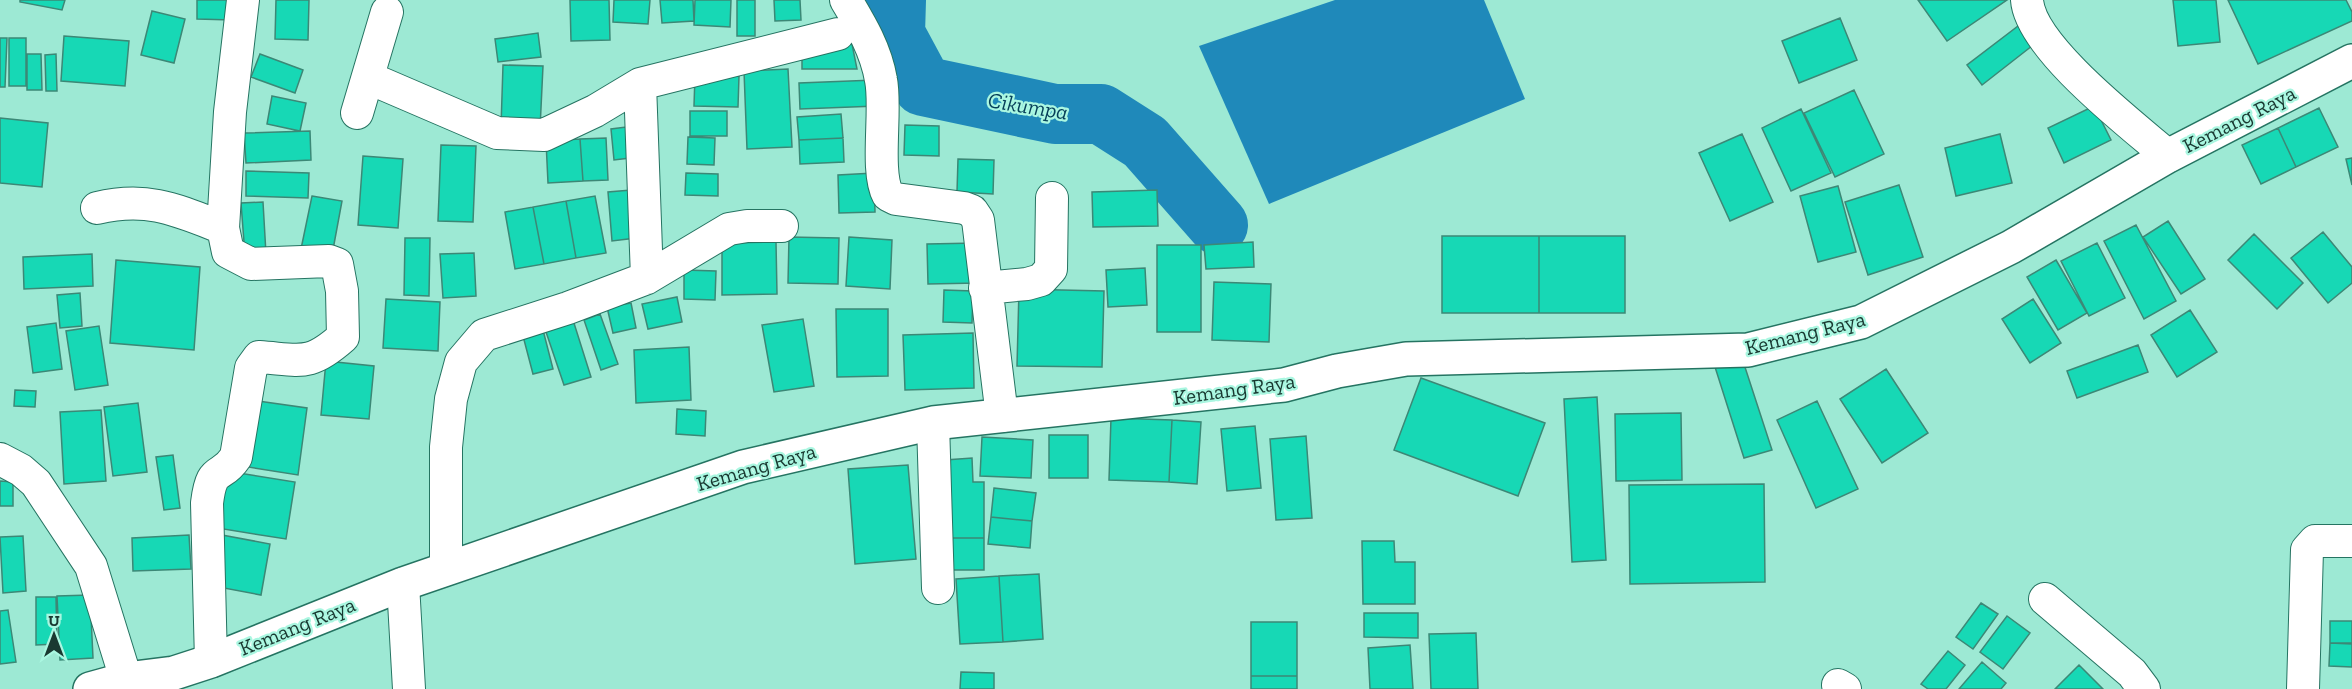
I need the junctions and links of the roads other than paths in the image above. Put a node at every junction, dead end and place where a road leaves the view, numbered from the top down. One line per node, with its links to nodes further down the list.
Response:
1 (243, 0): 14 (street)
2 (846, 0): 16 (street)
3 (2027, 0): 10 (street)
4 (387, 12): 7 (street)
5 (838, 34): 8 (street)
6 (2352, 61): 10 (street, Kemang Raya)
7 (369, 78): 8 (street); 9 (street)
8 (639, 84): 15 (street)
9 (357, 113)
10 (2168, 156): 17 (street, Kemang Raya)
11 (1052, 198): 16 (street)
12 (97, 208): 14 (street)
13 (782, 226): 15 (street)
14 (224, 228): 25 (street)
15 (647, 278): 21 (street)
16 (985, 288): 17 (street)
17 (1002, 416): 18 (street, Kemang Raya)
18 (933, 423): 21 (street, Kemang Raya); 23 (street)
19 (0, 459): 26 (street)
20 (2352, 541): 30 (street)
21 (446, 568): 22 (street, Kemang Raya)
22 (403, 584): 25 (street, Kemang Raya); 28 (street)
23 (938, 588)
24 (2045, 599): 29 (street)
25 (211, 661): 26 (street, Kemang Raya)
26 (126, 679): 27 (street, Kemang Raya)
27 (90, 689)
28 (409, 689)
29 (2144, 689)
30 (2303, 689)

